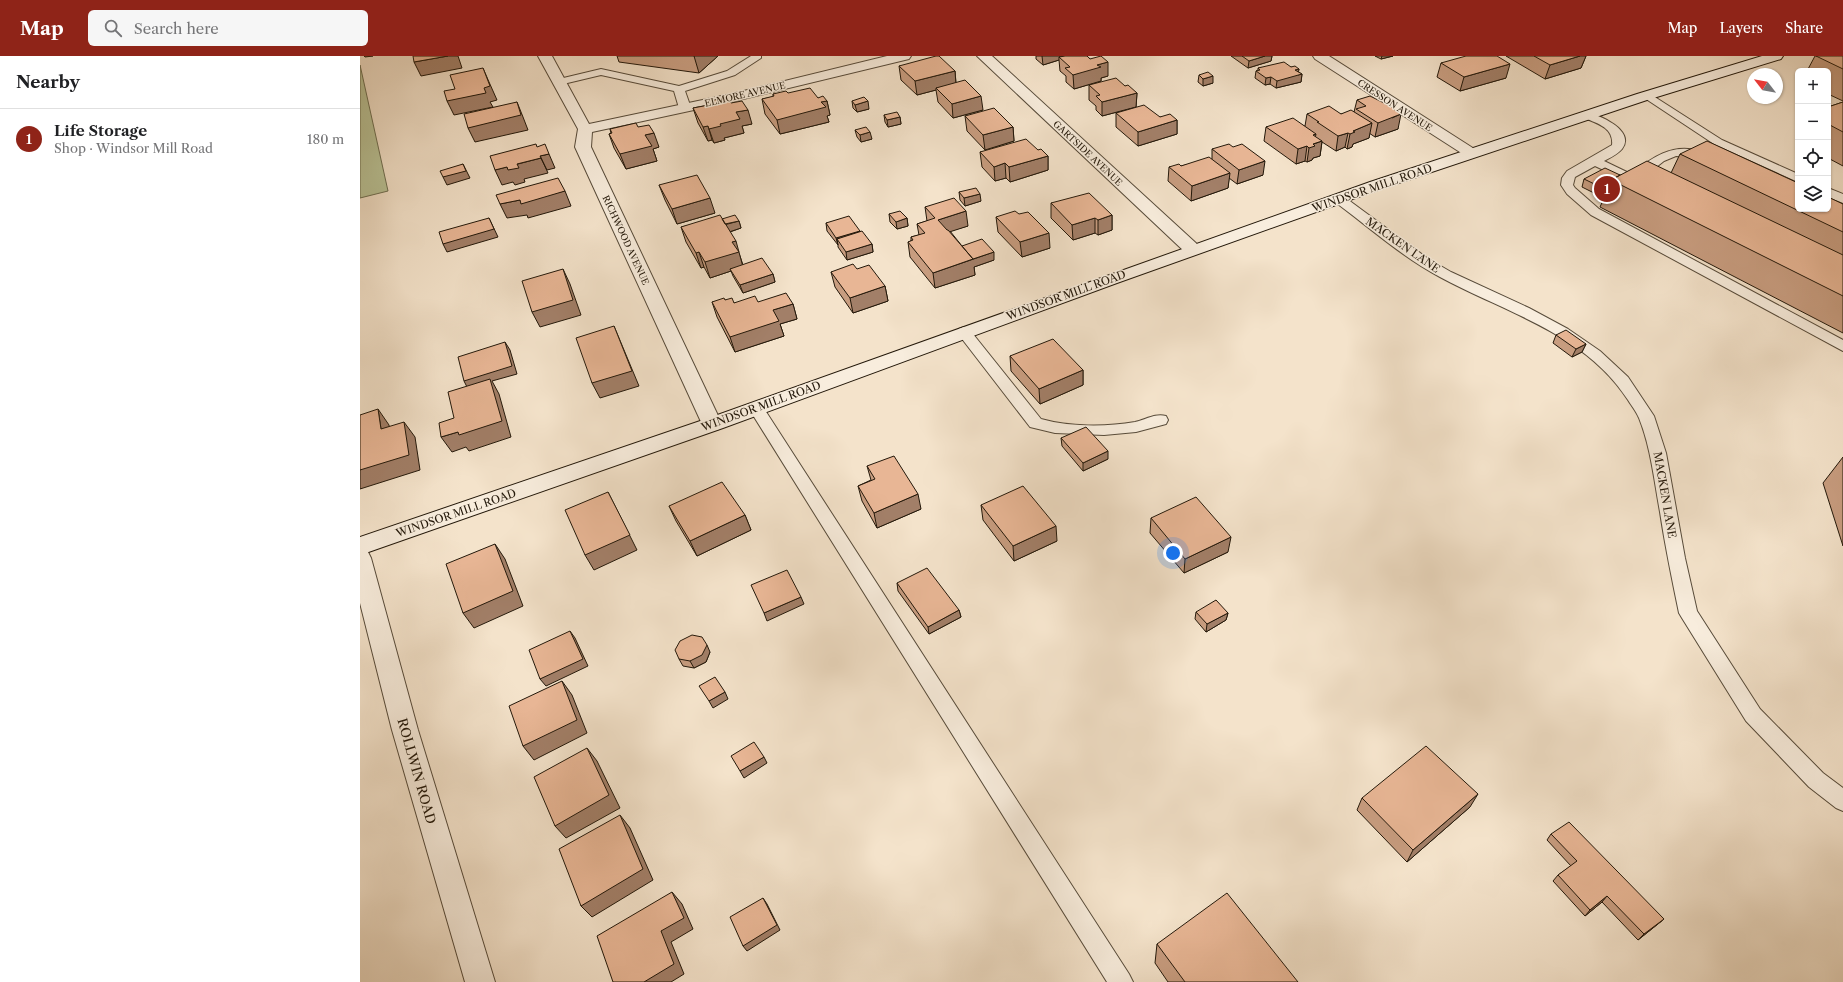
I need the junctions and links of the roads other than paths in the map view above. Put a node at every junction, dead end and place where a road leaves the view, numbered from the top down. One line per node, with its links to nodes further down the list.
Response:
1 (545, 56): 7 (street)
2 (756, 56): 8 (lane)
3 (904, 56): 10 (street, ELMORE AVENUE)
4 (984, 56): 22 (street, GARTSIDE AVENUE)
5 (1320, 56): 13 (street, CRESSON AVENUE)
6 (1776, 56): 9 (street, WINDSOR MILL ROAD)
7 (559, 82): 8 (lane); 12 (street)
8 (679, 89): 10 (lane)
9 (1646, 94): 11 (street, WINDSOR MILL ROAD); 16 (lane)
10 (685, 108): 12 (street, ELMORE AVENUE)
11 (1586, 115): 13 (street, WINDSOR MILL ROAD); 14 (lane)
12 (585, 129): 27 (street, RICHWOOD AVENUE)
13 (1471, 154): 20 (street, WINDSOR MILL ROAD)
14 (1594, 161): 17 (lane); 24 (lane)
15 (1719, 166): 17 (lane)
16 (1795, 177)
17 (1632, 179): 18 (lane)
18 (1654, 189)
19 (1831, 193): 21 (lane)
20 (1339, 199): 22 (street, WINDSOR MILL ROAD); 30 (lane, MACKEN LANE)
21 (1843, 199)
22 (1192, 249): 23 (street, WINDSOR MILL ROAD)
23 (964, 332): 25 (street, WINDSOR MILL ROAD); 26 (lane)
24 (1843, 346)
25 (756, 408): 27 (street, WINDSOR MILL ROAD); 32 (lane)
26 (1160, 420)
27 (712, 424): 28 (street, WINDSOR MILL ROAD)
28 (360, 546)
29 (360, 558): 31 (street, ROLLWIN ROAD)
30 (1843, 801)
31 (480, 982)
32 (1121, 982)

